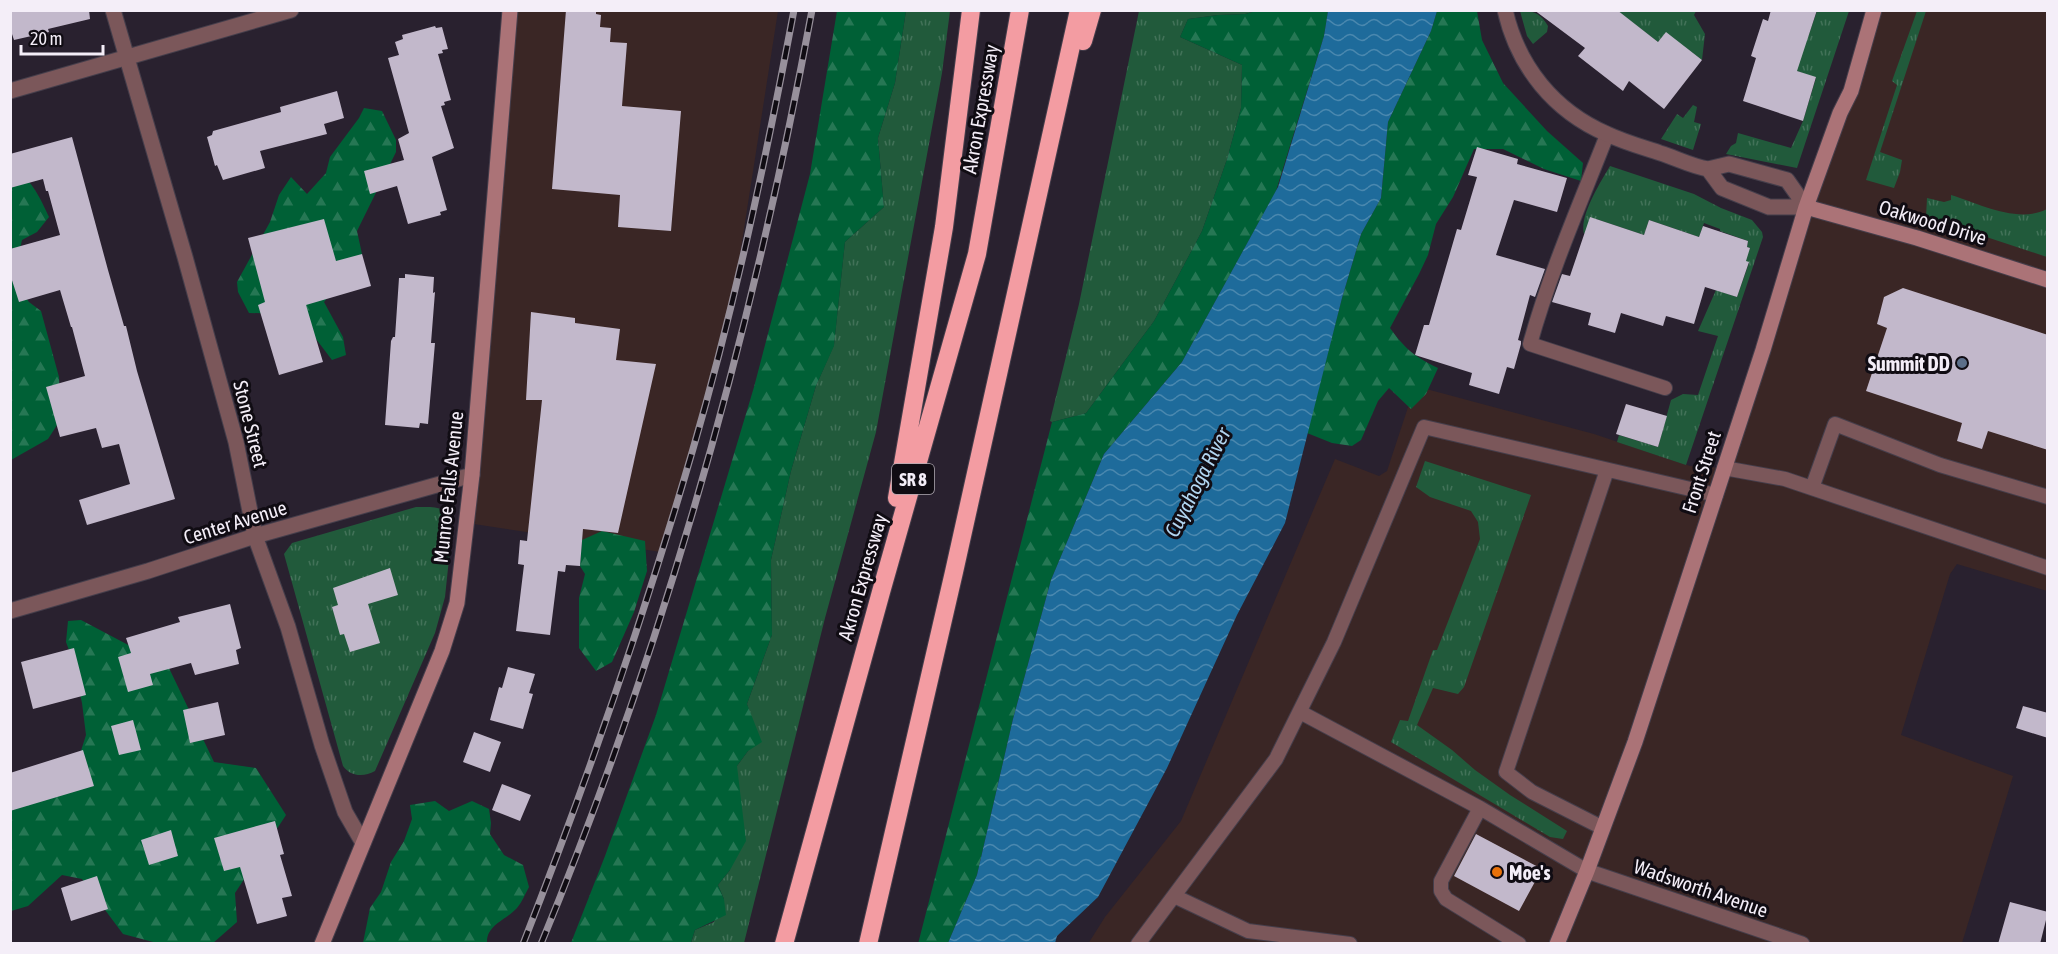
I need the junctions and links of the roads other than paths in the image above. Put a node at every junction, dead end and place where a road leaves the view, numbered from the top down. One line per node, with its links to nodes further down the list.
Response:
1 (113, 10): 10 (street, Stone Street)
2 (291, 10): 10 (street)
3 (510, 10): 20 (street, Munroe Falls Avenue)
4 (971, 10): 26 (highway)
5 (1020, 10): 26 (highway, Akron Expressway / SR 8)
6 (1079, 10): 15 (highway)
7 (1092, 10): 15 (highway)
8 (1505, 10): 12 (street)
9 (1874, 10): 14 (street, Front Street)
10 (126, 58): 11 (street); 24 (street, Stone Street)
11 (10, 91)
12 (1608, 135): 13 (street); 17 (lane)
13 (1708, 169): 14 (street); 14 (street)
14 (1806, 207): 16 (street, Oakwood Drive); 18 (street, Front Street)
15 (1034, 213): 36 (highway)
16 (2048, 280)
17 (1665, 388)
18 (1724, 468): 21 (lane); 22 (street, Front Street)
19 (1607, 470): 22 (lane); 28 (lane); 30 (lane)
20 (472, 474): 24 (street, Center Avenue); 31 (street, Munroe Falls Avenue)
21 (1812, 488): 23 (lane); 25 (lane)
22 (1716, 495): 30 (street, Front Street)
23 (2048, 497)
24 (255, 536): 27 (street, Center Avenue); 31 (street, Stone Street)
25 (2048, 568)
26 (881, 592): 35 (highway, Akron Expressway / SR 8)
27 (10, 611)
28 (1300, 712): 29 (lane); 33 (lane)
29 (1480, 808): 32 (lane); 39 (lane)
30 (1603, 828): 32 (street, Front Street)
31 (363, 843): 34 (street, Munroe Falls Avenue)
32 (1587, 871): 40 (street, Front Street); 41 (street, Wadsworth Avenue)
33 (1174, 896): 37 (lane); 38 (lane)
34 (322, 944)
35 (784, 944)
36 (868, 944)
37 (1138, 944)
38 (1350, 944)
39 (1519, 944)
40 (1557, 944)
41 (1802, 944)

